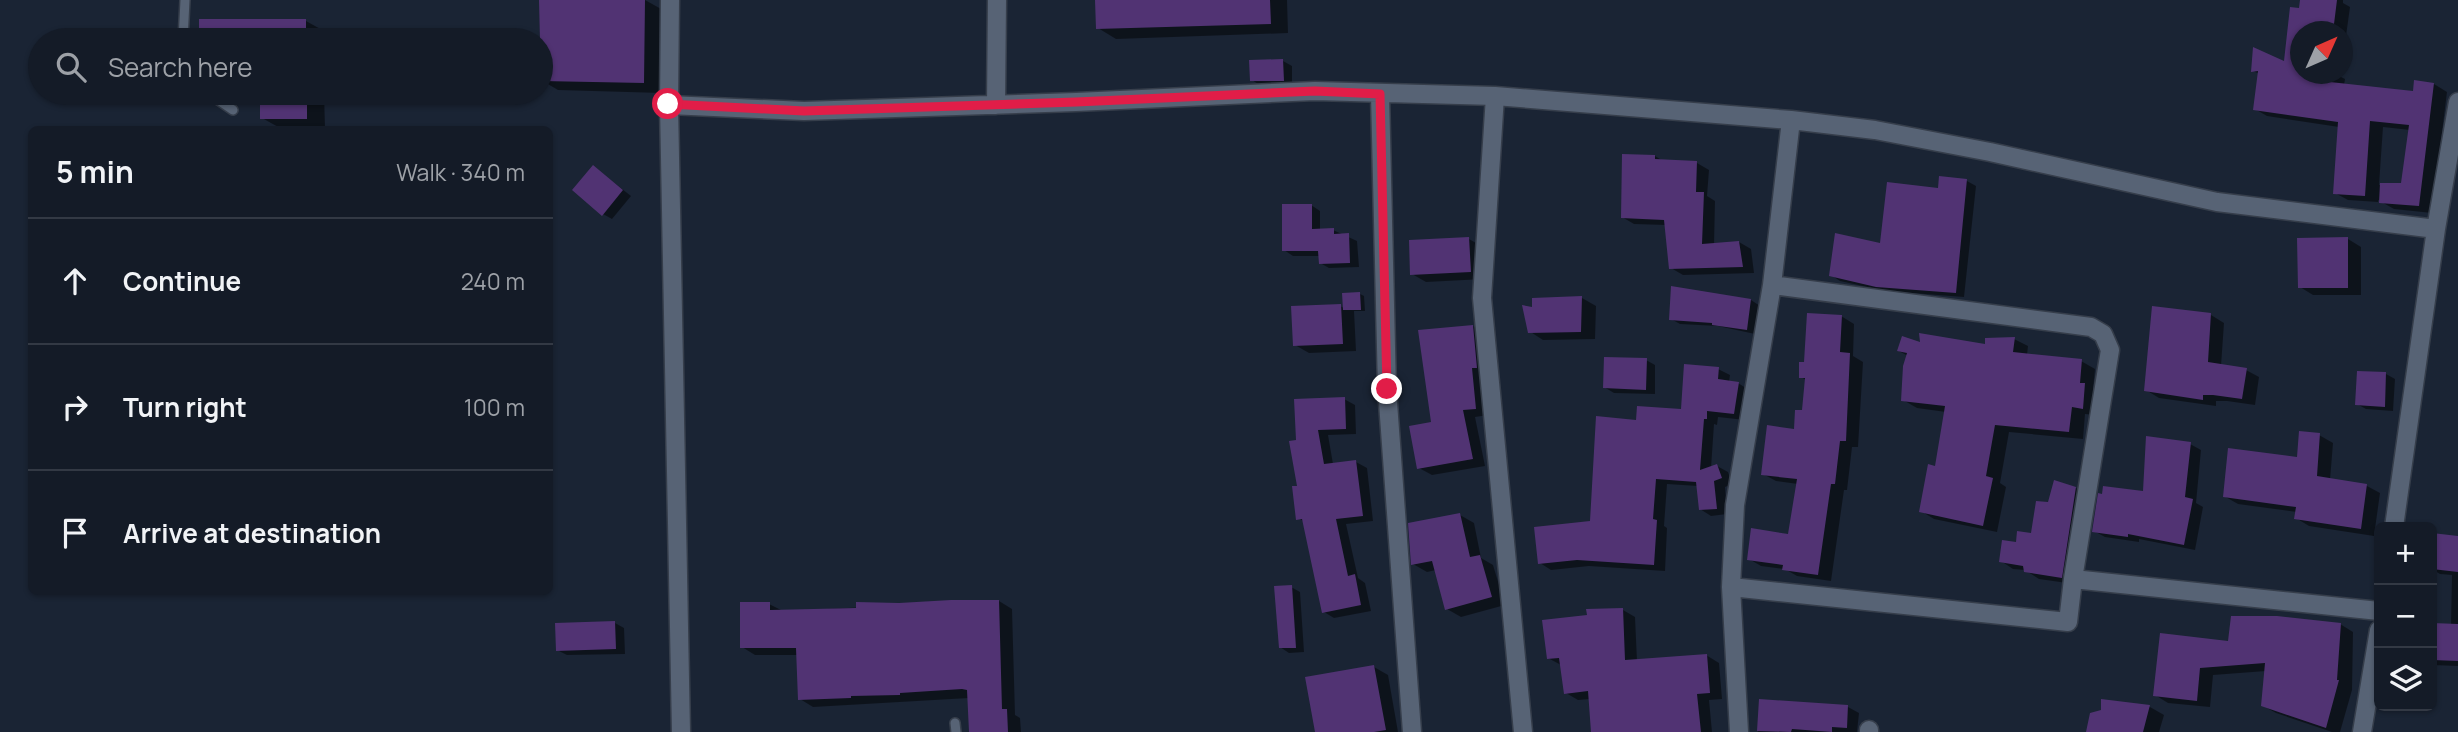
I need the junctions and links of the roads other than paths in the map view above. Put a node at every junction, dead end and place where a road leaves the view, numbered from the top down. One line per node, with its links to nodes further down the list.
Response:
1 (185, 0): 4 (lane)
2 (670, 0): 8 (street)
3 (997, 0): 10 (street)
4 (184, 28)
5 (1380, 94): 6 (street); 10 (street); 21 (street)
6 (1495, 96): 12 (street); 22 (street)
7 (2458, 102): 13 (street)
8 (668, 104): 10 (street); 20 (street)
9 (226, 105): 11 (lane)
10 (996, 105)
11 (233, 110)
12 (1791, 120): 13 (street); 14 (street)
13 (2436, 229): 15 (street)
14 (1772, 285): 16 (street); 17 (street)
15 (2395, 522)
16 (2073, 579): 17 (street); 18 (street)
17 (1731, 587): 23 (street)
18 (2374, 610)
19 (2376, 648): 24 (street)
20 (681, 732)
21 (1412, 732)
22 (1523, 732)
23 (1740, 732)
24 (2362, 732)

